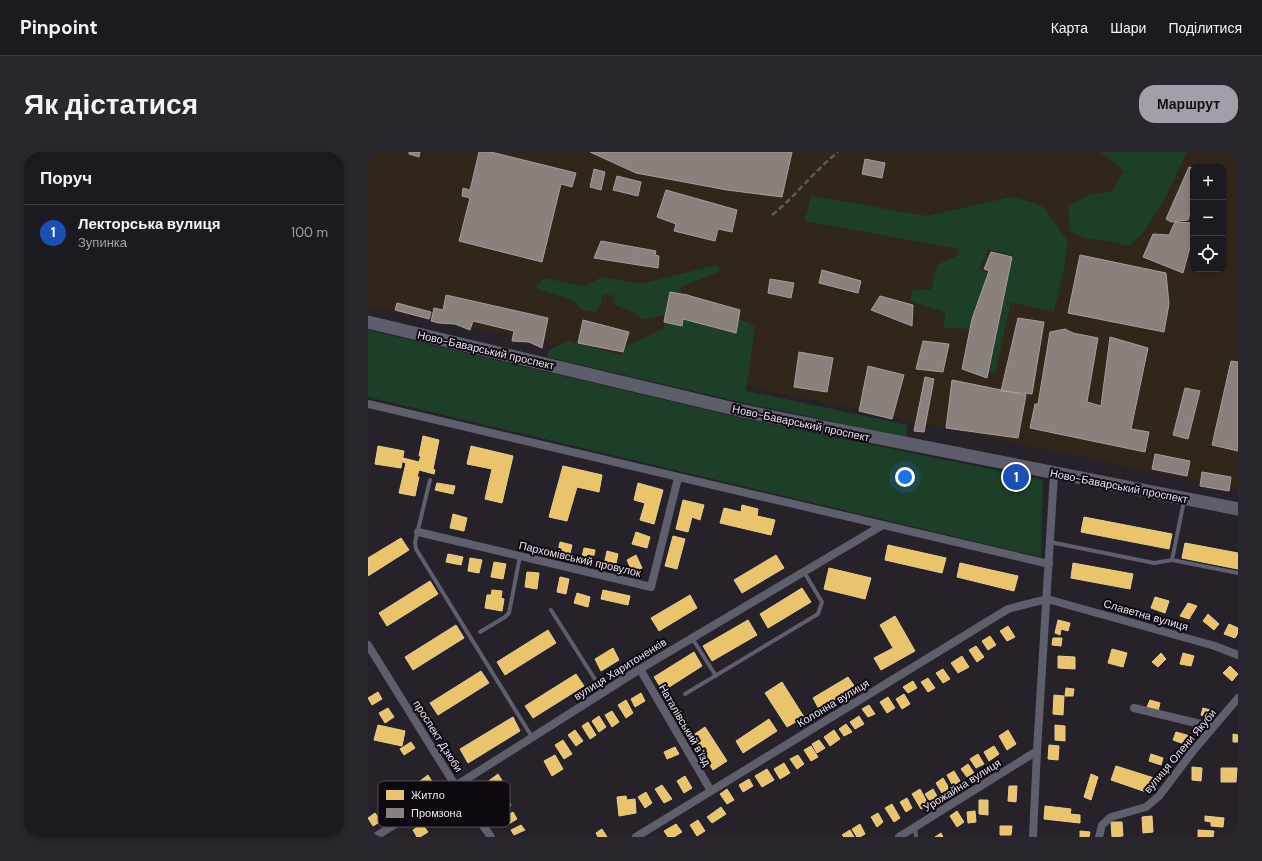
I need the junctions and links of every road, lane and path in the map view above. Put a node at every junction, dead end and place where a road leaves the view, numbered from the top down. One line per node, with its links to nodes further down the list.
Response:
1 (368, 322): 3 (main road, Ново-Баварський проспект)
2 (368, 404): 4 (street)
3 (1054, 474): 6 (main road, Ново-Баварський проспект); 10 (street)
4 (678, 478): 8 (street); 11 (street, Пархомівський провулок)
5 (430, 480): 9 (lane)
6 (1184, 499): 7 (main road, Ново-Баварський проспект); 12 (lane)
7 (1238, 509)
8 (881, 526): 13 (street); 14 (street, вулиця Харитоненків)
9 (418, 532): 11 (street, Пархомівський провулок); 29 (lane)
10 (1050, 542): 12 (lane); 13 (street)
11 (520, 556): 18 (lane)
12 (1172, 560): 15 (lane)
13 (1049, 564): 16 (street)
14 (804, 572): 19 (street, вулиця Харитоненків); 23 (lane)
15 (1238, 573)
16 (1047, 599): 21 (street, Славетна вулиця); 30 (street); 33 (street, Колонна вулиця)
17 (551, 610): 24 (lane)
18 (480, 632)
19 (692, 638): 22 (street, вулиця Харитоненків); 23 (lane)
20 (368, 645): 31 (street, проспект Дзюби)
21 (1238, 655)
22 (640, 669): 24 (street, вулиця Харитоненків); 33 (street, Наталівський в'їзд)
23 (716, 676): 25 (lane)
24 (603, 692): 29 (street, вулиця Харитоненків)
25 (685, 694)
26 (1238, 698): 28 (street, вулиця Олени Якуби)
27 (1134, 708): 28 (street)
28 (1213, 727): 43 (street, вулиця Олени Якуби)
29 (532, 738): 32 (street, вулиця Харитоненків)
30 (1037, 751): 36 (street, Урожайна вулиця); 42 (street)
31 (453, 781)
32 (464, 781)
33 (711, 791): 39 (street, Колонна вулиця)
34 (390, 827): 37 (street, вулиця Харитоненків)
35 (484, 827): 38 (street, проспект Дзюби)
36 (915, 828): 40 (street, Урожайна вулиця); 41 (lane)
37 (375, 837)
38 (491, 837)
39 (636, 837)
40 (899, 837)
41 (916, 837)
42 (1033, 837)
43 (1099, 837)

